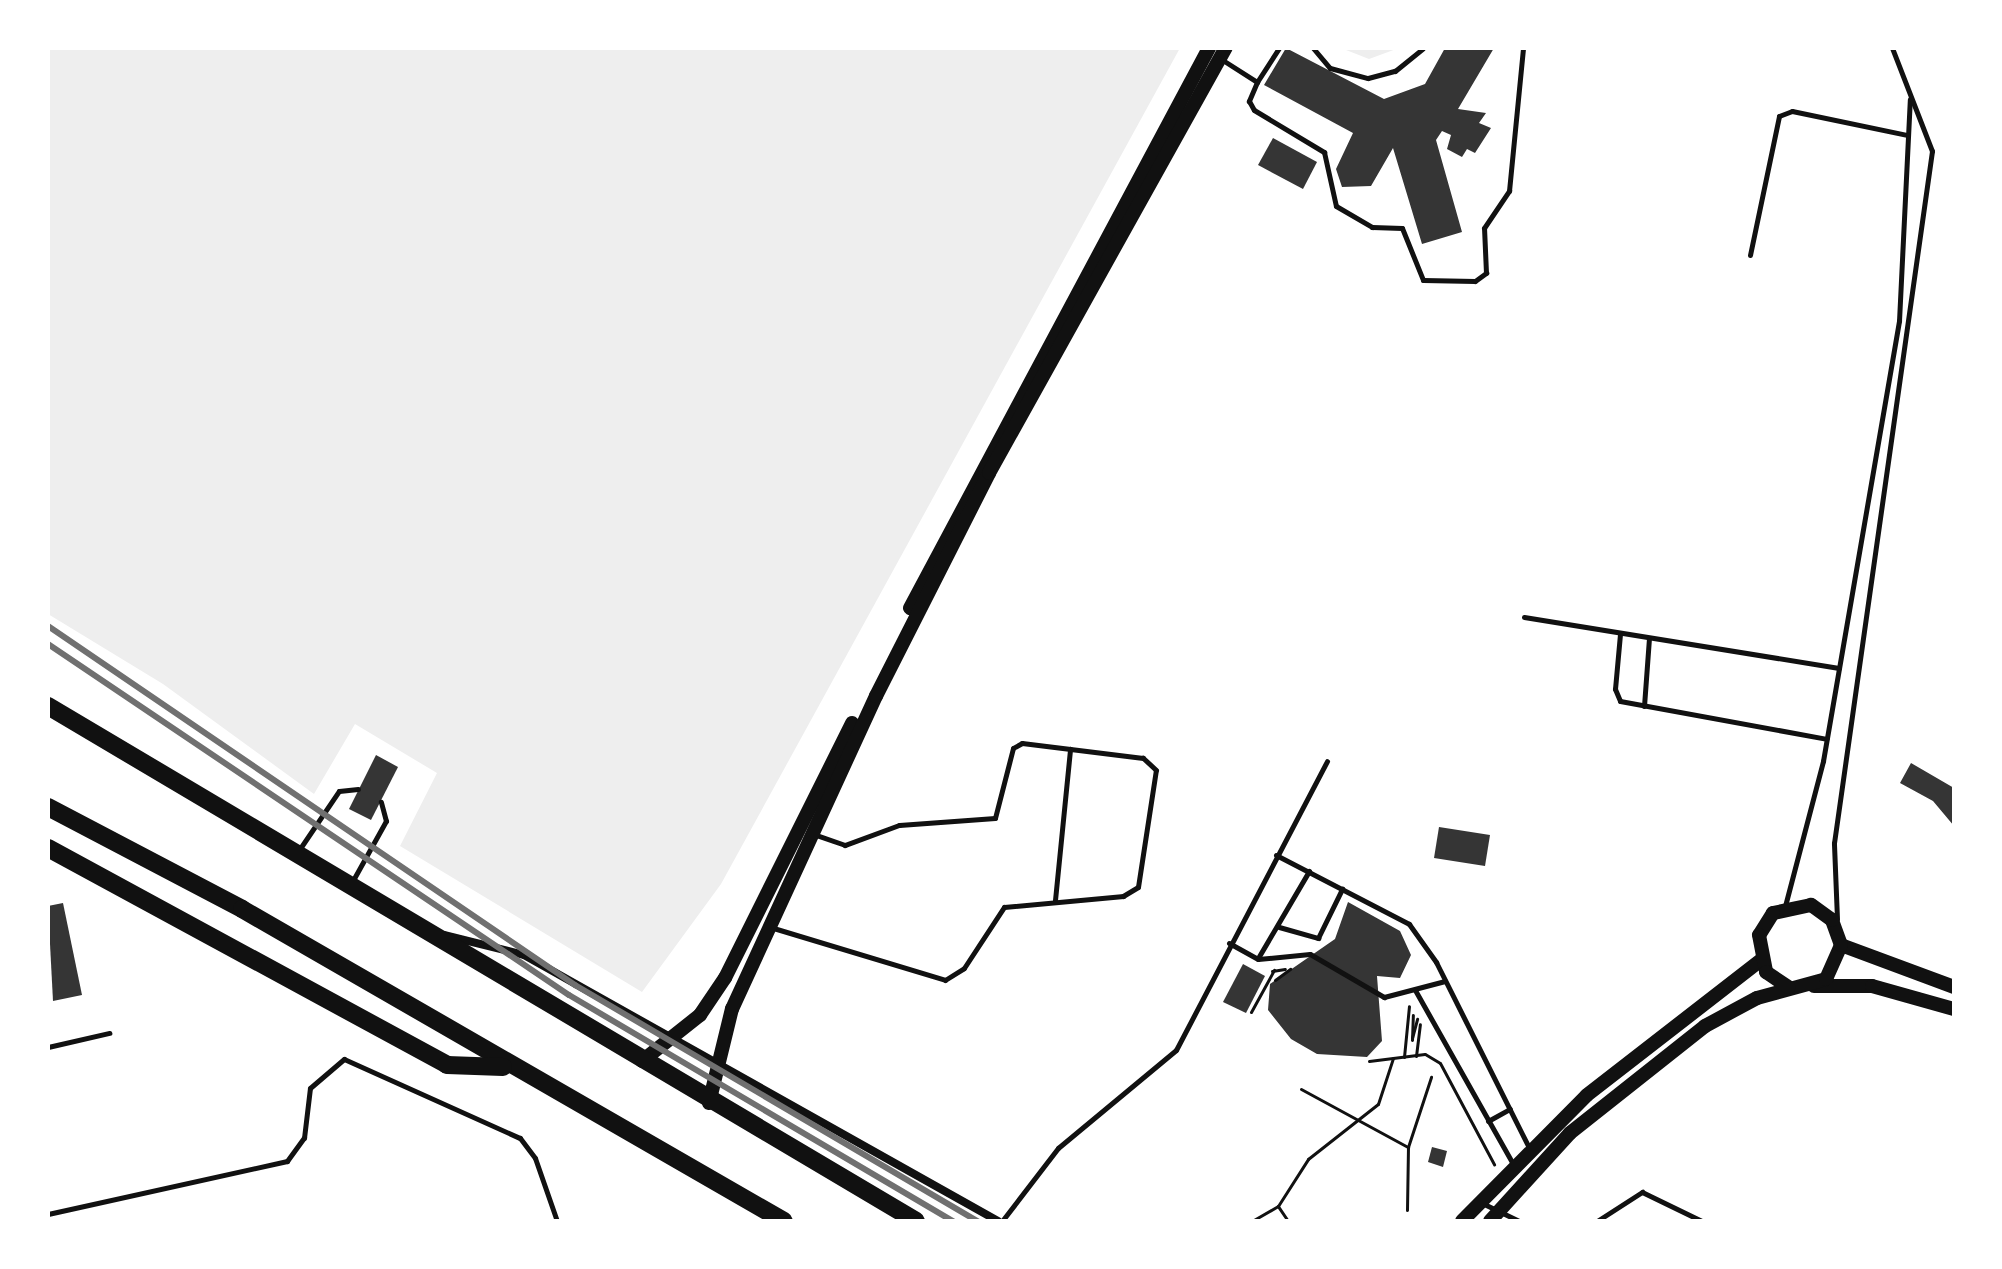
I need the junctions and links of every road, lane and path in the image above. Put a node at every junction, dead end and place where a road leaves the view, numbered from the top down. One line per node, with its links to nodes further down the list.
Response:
1 (1279, 48): 7 (lane)
2 (1313, 48): 3 (lane)
3 (1423, 48)
4 (1523, 48): 7 (lane)
5 (1892, 48): 8 (lane)
6 (1218, 51): 7 (lane); 23 (main road); 47 (main road)
7 (1257, 82)
8 (1910, 98): 9 (lane); 35 (lane)
9 (1907, 135): 10 (lane); 14 (lane)
10 (1750, 255)
11 (1524, 617): 12 (lane)
12 (1620, 634): 13 (lane); 16 (lane)
13 (1649, 638): 14 (lane); 16 (lane)
14 (1839, 668): 17 (lane)
15 (48, 706): 25 (highway)
16 (1644, 706): 17 (lane)
17 (1827, 739): 31 (lane)
18 (1070, 749): 23 (lane); 30 (lane); 30 (lane)
19 (1327, 761): 26 (lane)
20 (358, 789): 25 (lane)
21 (381, 802): 28 (lane)
22 (48, 807): 63 (highway)
23 (809, 832): 32 (main road)
24 (48, 848): 63 (highway)
25 (298, 851): 28 (highway)
26 (1276, 855): 27 (lane); 36 (lane)
27 (1309, 871): 29 (lane); 33 (lane)
28 (352, 883): 34 (highway)
29 (1342, 889): 33 (lane); 42 (lane)
30 (1055, 900): 32 (lane)
31 (1785, 906): 35 (main road); 39 (main road)
32 (769, 927): 49 (main road)
33 (1279, 927): 38 (lane)
34 (433, 933): 56 (street); 61 (highway)
35 (1840, 938): 43 (main road); 45 (main road)
36 (1229, 943): 38 (lane); 83 (lane)
37 (1310, 954): 38 (lane); 40 (path); 46 (lane)
38 (1258, 959)
39 (1760, 961): 44 (main road); 72 (main road)
40 (1272, 971): 41 (path); 51 (path)
41 (1277, 977)
42 (1446, 981): 46 (lane); 68 (lane)
43 (1814, 986): 44 (main road); 50 (main road)
44 (1788, 987): 79 (main road)
45 (1954, 987)
46 (1415, 990): 69 (lane)
47 (711, 999): 49 (main road); 56 (main road)
48 (1408, 1007): 59 (path)
49 (732, 1009): 64 (main road)
50 (1954, 1009)
51 (1251, 1012)
52 (1414, 1013): 53 (path)
53 (1417, 1019)
54 (1420, 1024): 58 (path)
55 (109, 1033): 57 (lane)
56 (670, 1040): 61 (main road); 64 (street)
57 (48, 1047)
58 (1416, 1056): 59 (path); 74 (path)
59 (1404, 1057): 60 (path)
60 (1393, 1058): 62 (path); 70 (path)
61 (642, 1061): 67 (highway)
62 (1369, 1061)
63 (506, 1067): 81 (highway)
64 (716, 1068): 67 (main road); 83 (street)
65 (1431, 1077): 71 (path)
66 (1301, 1089): 70 (path)
67 (709, 1103): 82 (highway)
68 (1510, 1109): 69 (lane); 72 (lane)
69 (1488, 1121): 73 (lane)
70 (1359, 1126): 71 (path); 76 (path)
71 (1408, 1147): 77 (path)
72 (1530, 1149): 73 (main road)
73 (1514, 1166): 74 (main road)
74 (1502, 1178): 75 (main road)
75 (1479, 1201): 79 (lane); 86 (main road)
76 (1278, 1206): 84 (path); 85 (path)
77 (1407, 1210)
78 (48, 1214): 80 (lane)
79 (1494, 1216): 87 (lane)
80 (557, 1221)
81 (784, 1221)
82 (916, 1221)
83 (1000, 1221)
84 (1252, 1221)
85 (1288, 1221)
86 (1462, 1221)
87 (1519, 1221)
88 (1597, 1221): 89 (lane)
89 (1702, 1221)

